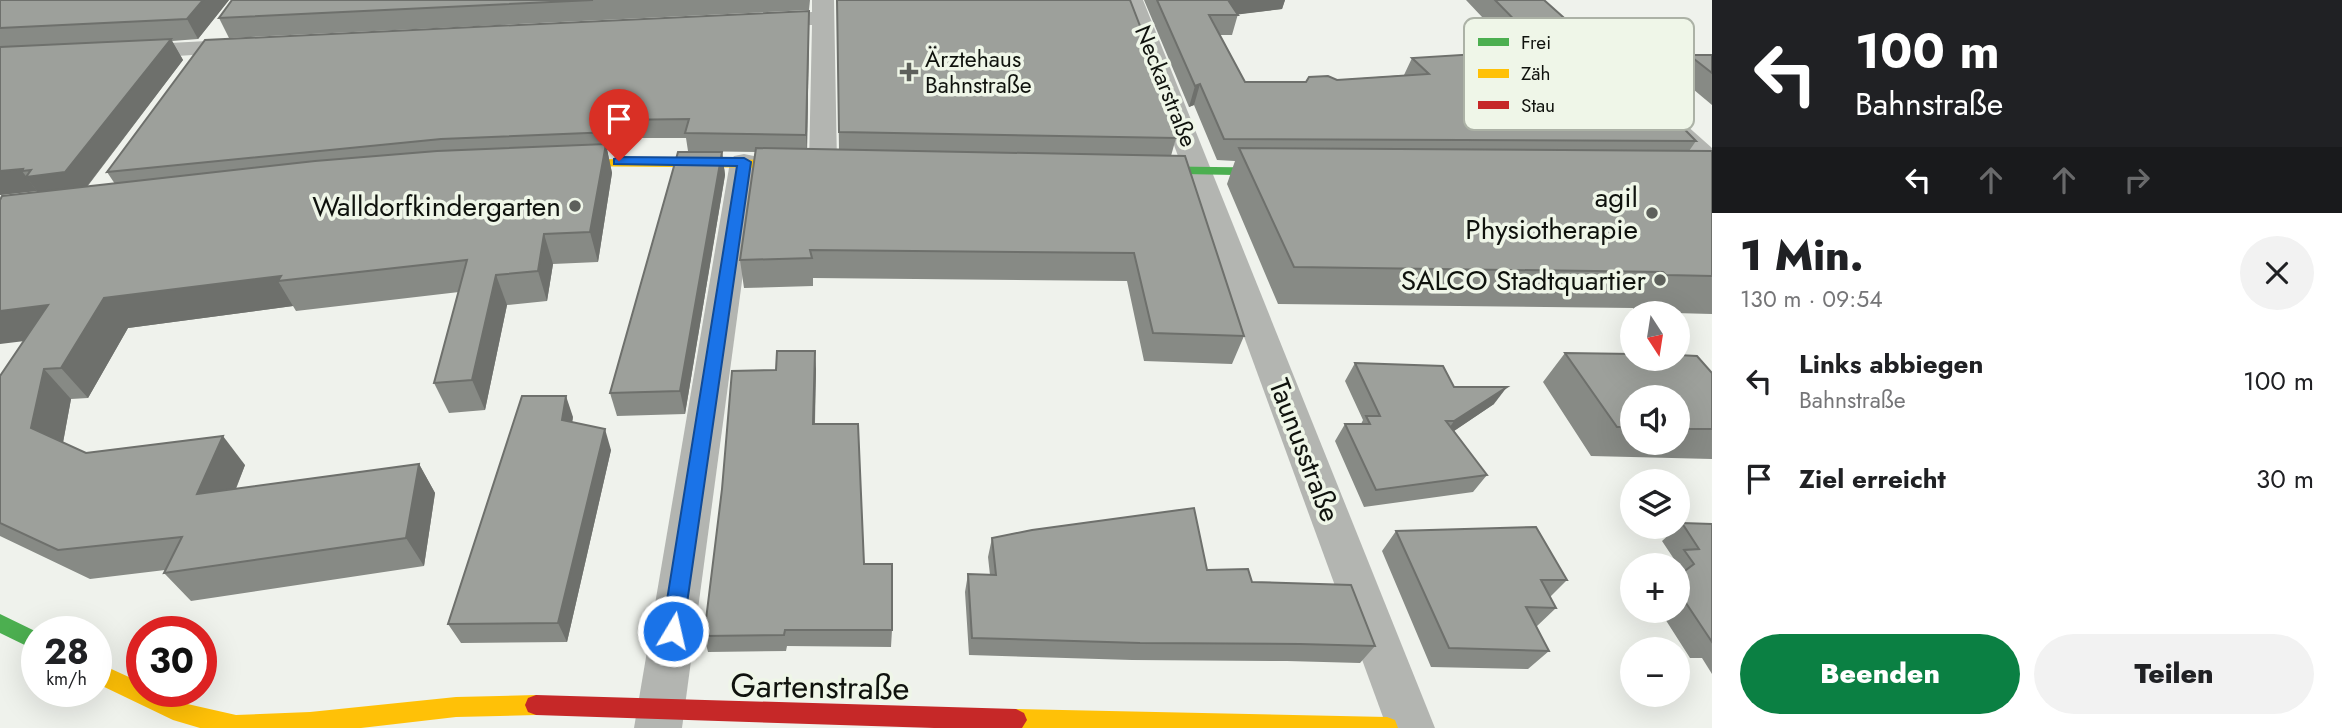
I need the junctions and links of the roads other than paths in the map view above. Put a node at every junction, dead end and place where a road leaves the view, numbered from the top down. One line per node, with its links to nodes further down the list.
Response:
1 (1132, 0): 15 (street, Neckarstraße)
2 (823, 9): 4 (street); 12 (street)
3 (228, 19): 6 (street)
4 (739, 22)
5 (275, 45): 6 (street)
6 (207, 48): 7 (street); 8 (street)
7 (110, 53)
8 (191, 70)
9 (1670, 130): 14 (street)
10 (744, 162): 11 (street); 12 (street); 20 (street)
11 (539, 164)
12 (830, 164)
13 (1120, 170): 15 (street)
14 (1708, 171)
15 (1200, 172): 16 (street); 23 (street, Taunusstraße)
16 (1296, 172)
17 (0, 623): 18 (street)
18 (21, 634)
19 (112, 681): 21 (street, Gartenstraße)
20 (659, 720): 21 (street, Gartenstraße); 22 (street, Gartenstraße)
21 (233, 727)
22 (1387, 728)
23 (1411, 728)

